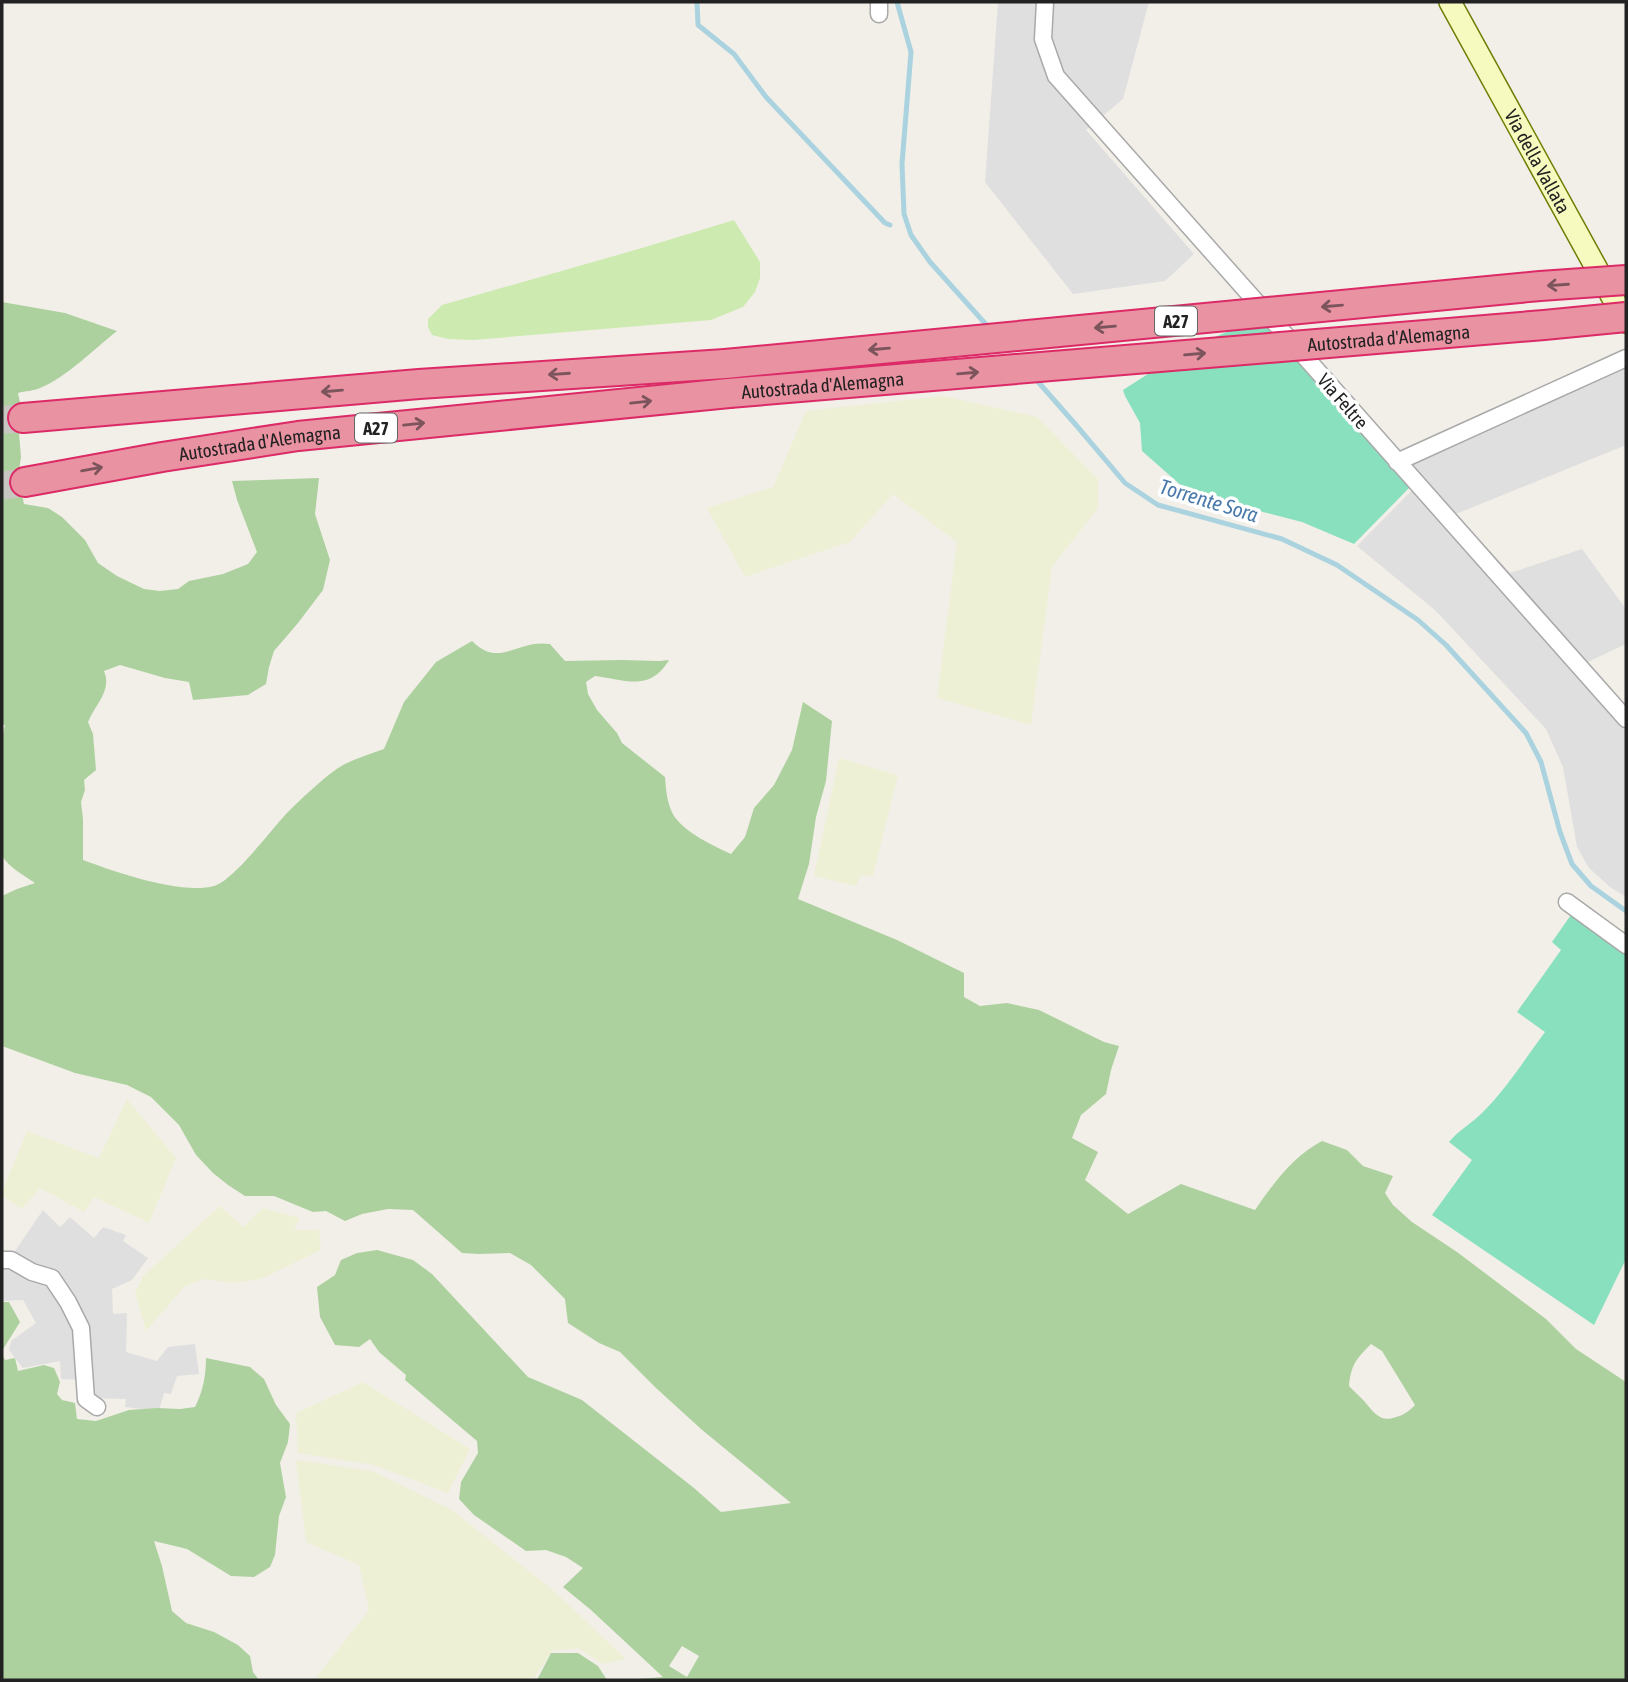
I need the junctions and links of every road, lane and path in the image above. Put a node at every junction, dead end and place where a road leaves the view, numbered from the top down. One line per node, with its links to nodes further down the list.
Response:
1 (1045, 2): 8 (street, Via Feltre)
2 (1450, 2): 5 (main road, Via della Vallata)
3 (1626, 280): 7 (highway, Autostrada d'Alemagna / A27, one-way to 7, bridge)
4 (1626, 317): 9 (highway, Autostrada d'Alemagna / A27, one-way to 4, bridge)
5 (1626, 322)
6 (1626, 358): 8 (street)
7 (23, 418)
8 (1397, 462): 10 (street, Via Feltre)
9 (25, 482)
10 (1626, 719)
11 (1567, 902): 12 (street)
12 (1626, 945)
13 (2, 1260): 14 (street)
14 (97, 1407)

